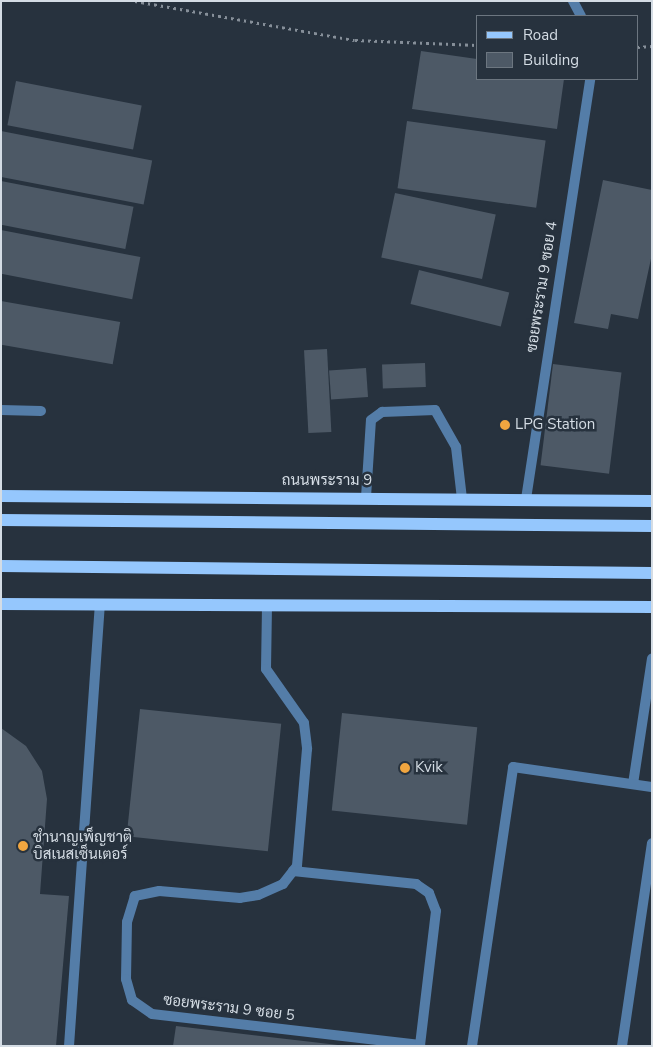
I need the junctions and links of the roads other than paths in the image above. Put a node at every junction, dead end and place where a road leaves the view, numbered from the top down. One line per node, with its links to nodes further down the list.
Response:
1 (573, 1): 2 (street)
2 (580, 15)
3 (590, 80): 9 (street, ซอยพระราม 9 ซอย 4)
4 (1, 410): 5 (street)
5 (41, 411)
6 (1, 496): 7 (main road, ถนนพระราม 9)
7 (366, 497): 8 (main road, ถนนพระราม 9); 8 (street)
8 (462, 499): 9 (main road, ถนนพระราม 9)
9 (526, 499): 10 (main road, ถนนพระราม 9)
10 (652, 501)
11 (1, 520): 12 (main road)
12 (652, 526)
13 (1, 566): 14 (main road)
14 (652, 573)
15 (1, 604): 16 (main road)
16 (100, 604): 17 (main road); 24 (street)
17 (267, 606): 18 (main road); 23 (street)
18 (652, 607)
19 (652, 658): 20 (street)
20 (633, 784): 21 (street); 26 (street)
21 (652, 787)
22 (652, 843): 27 (street)
23 (293, 871): 25 (street, ซอยพระราม 9 ซอย 5); 25 (street, ซอยพระราม 9 ซอย 5)
24 (69, 1046)
25 (420, 1046)
26 (472, 1046)
27 (622, 1046)

